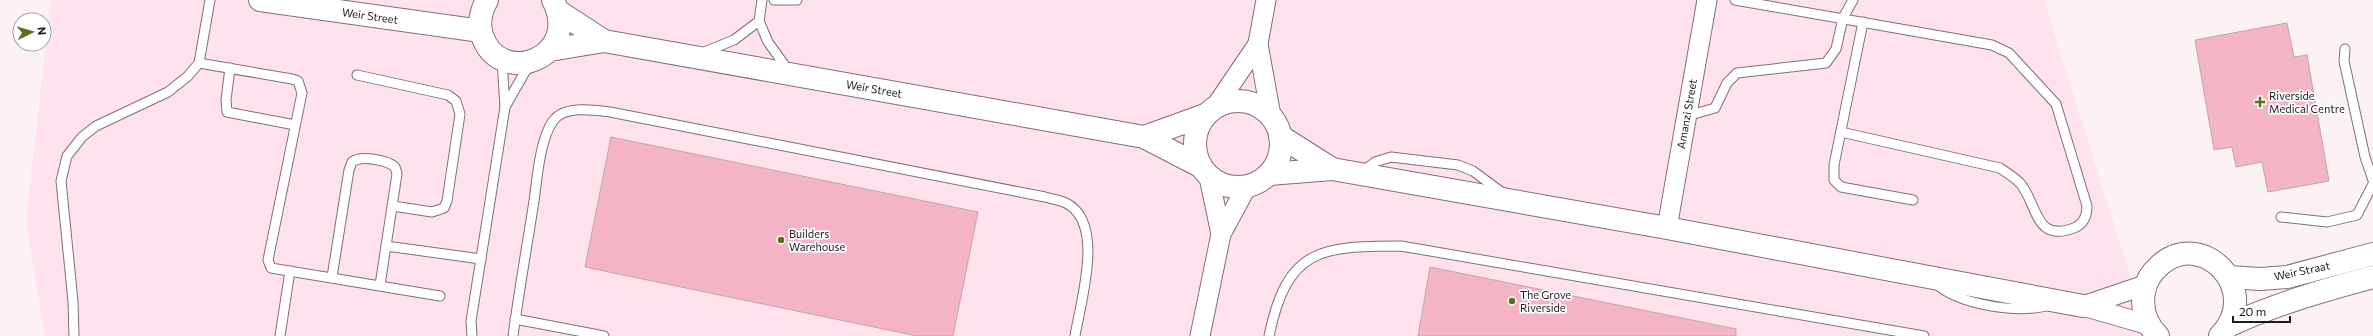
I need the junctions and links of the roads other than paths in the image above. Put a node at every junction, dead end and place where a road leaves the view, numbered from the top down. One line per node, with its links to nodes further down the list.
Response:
1 (210, 0): 23 (lane)
2 (260, 0): 15 (street, Weir Street)
3 (484, 0): 15 (street)
4 (762, 0): 13 (lane)
5 (774, 0): 6 (lane)
6 (797, 0)
7 (1266, 0): 17 (street)
8 (1707, 0): 30 (street, Amanzi Street)
9 (1735, 0): 12 (lane)
10 (1853, 0): 12 (lane)
11 (556, 6): 16 (street); 19 (street)
12 (1843, 18): 14 (lane); 30 (lane)
13 (759, 20): 20 (lane); 26 (lane)
14 (1863, 22): 32 (lane); 32 (lane)
15 (481, 31): 21 (street)
16 (604, 41): 19 (street); 20 (street, Weir Street)
17 (1258, 44): 28 (street); 29 (street)
18 (2344, 49): 38 (lane)
19 (550, 50): 22 (street)
20 (693, 57): 26 (street, Weir Street)
21 (502, 59): 22 (street); 27 (lane)
22 (530, 62): 27 (lane)
23 (199, 63): 24 (lane); 60 (lane)
24 (230, 68): 31 (lane); 31 (lane)
25 (357, 75): 42 (lane)
26 (792, 75): 34 (street, Weir Street)
27 (505, 107): 48 (lane)
28 (1210, 110): 29 (street); 34 (street); 36 (street)
29 (1271, 116): 33 (street)
30 (1686, 116): 44 (street, Amanzi Street)
31 (295, 125): 49 (lane)
32 (1841, 132): 41 (lane)
33 (1280, 136): 35 (street); 37 (street)
34 (1144, 137): 36 (street)
35 (1332, 169): 37 (street); 44 (street)
36 (1205, 171): 40 (street); 45 (street)
37 (1269, 174): 40 (street)
38 (2373, 180)
39 (2373, 184): 43 (lane)
40 (1247, 186): 45 (street)
41 (1913, 200)
42 (393, 206): 46 (lane); 50 (lane)
43 (2281, 217)
44 (1667, 228): 56 (street)
45 (1221, 234): 66 (street)
46 (386, 246): 48 (lane); 53 (lane)
47 (2373, 254): 51 (street, Weir Straat)
48 (481, 259): 62 (lane)
49 (290, 271): 50 (lane); 61 (lane)
50 (332, 277): 53 (lane)
51 (2229, 277): 54 (street); 58 (street)
52 (2373, 277): 58 (street)
53 (380, 285): 55 (lane)
54 (2145, 285): 56 (street); 59 (street)
55 (440, 296)
56 (2083, 306): 59 (street)
57 (515, 319): 63 (lane); 64 (lane); 65 (lane)
58 (2225, 330)
59 (2153, 331)
60 (74, 336)
61 (280, 336)
62 (472, 336)
63 (512, 336)
64 (604, 336)
65 (1075, 336)
66 (1200, 336)
67 (1269, 336): 68 (lane)
68 (1924, 336)

